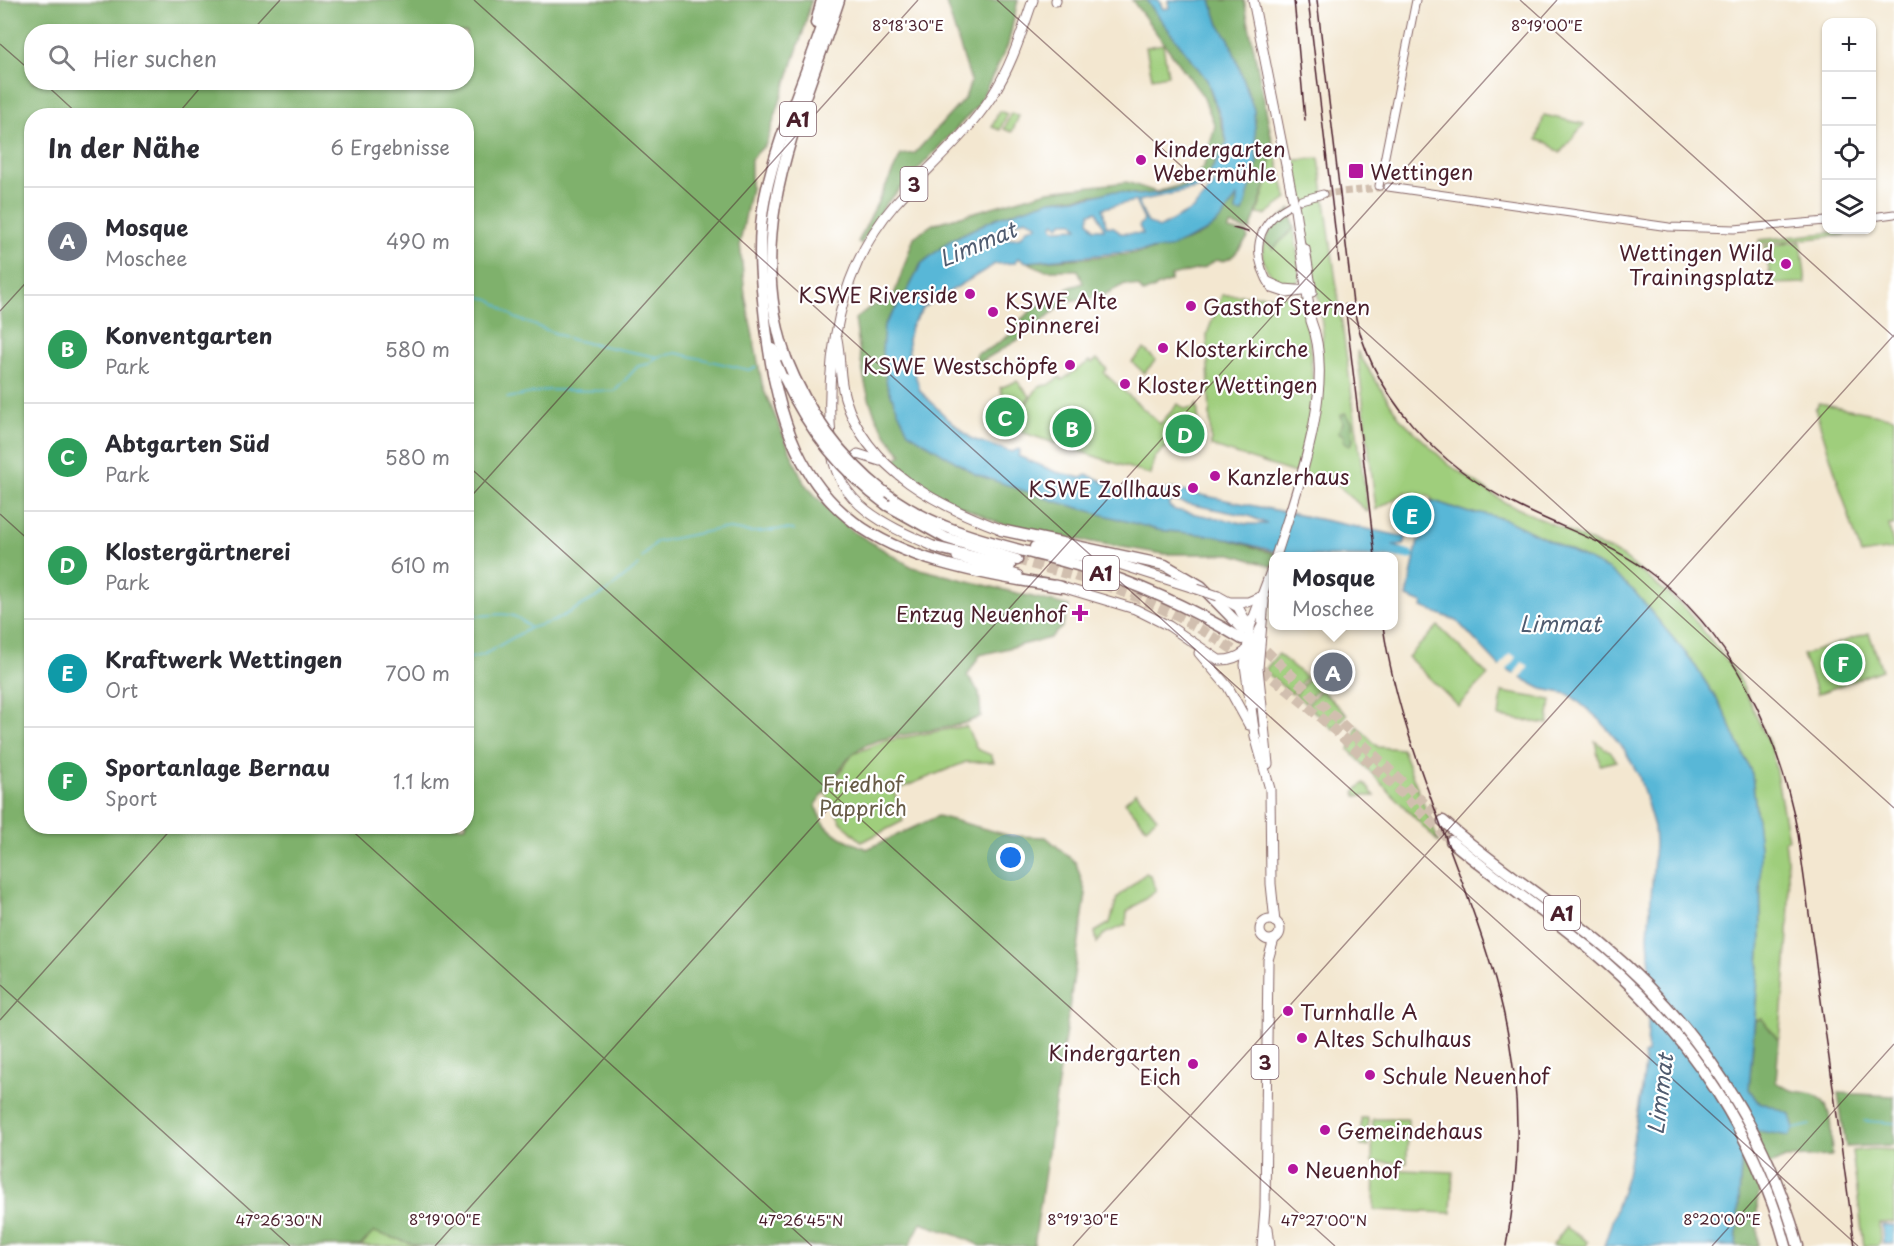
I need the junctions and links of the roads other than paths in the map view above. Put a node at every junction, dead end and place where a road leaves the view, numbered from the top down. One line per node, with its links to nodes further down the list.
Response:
1 (822, 0): 9 (highway, A1)
2 (831, 0): 9 (highway, A1)
3 (839, 0): 28 (highway, A1, bridge)
4 (1033, 0): 8 (main road, 3)
5 (1040, 0): 8 (main road, 3)
6 (1253, 0): 18 (main road)
7 (1416, 0): 10 (street)
8 (1022, 39): 25 (main road, 3)
9 (806, 65): 23 (highway, A1)
10 (1379, 186)
11 (1388, 187): 17 (street)
12 (1323, 194): 13 (street)
13 (1301, 200)
14 (1290, 205): 20 (street)
15 (1894, 214): 16 (street)
16 (1876, 216)
17 (1822, 221)
18 (1300, 242): 19 (main road); 22 (main road)
19 (1304, 277): 21 (street); 22 (main road)
20 (1267, 280): 21 (street); 22 (street)
21 (1292, 288): 22 (street)
22 (1306, 291): 24 (main road); 24 (main road)
23 (766, 326): 30 (highway, A1, bridge); 34 (highway)
24 (1314, 330): 31 (main road)
25 (837, 336): 26 (main road, 3); 27 (main road, 3)
26 (885, 463): 27 (main road); 29 (main road, 3)
27 (847, 492): 30 (main road, 3)
28 (950, 530): 32 (highway); 37 (highway, A1)
29 (1001, 530): 32 (main road, 3); 37 (highway)
30 (935, 547): 34 (main road, 3)
31 (1277, 552)
32 (1104, 560): 36 (main road, 3, bridge)
33 (1269, 579): 35 (main road)
34 (1061, 587): 38 (main road, 3)
35 (1264, 595): 36 (main road); 37 (main road)
36 (1231, 602): 37 (main road, 3)
37 (1249, 637): 38 (main road, 3); 39 (main road, 3); 39 (main road, 3)
38 (1185, 639): 39 (main road, 3)
39 (1259, 734): 42 (main road, 3)
40 (1443, 820): 48 (highway, A1)
41 (1451, 841): 47 (highway, A1)
42 (1270, 922): 43 (main road); 43 (main road)
43 (1269, 938): 44 (main road, 3)
44 (1265, 1208): 45 (main road, 3); 46 (main road, 3)
45 (1262, 1246)
46 (1270, 1246)
47 (1786, 1246)
48 (1798, 1246)

